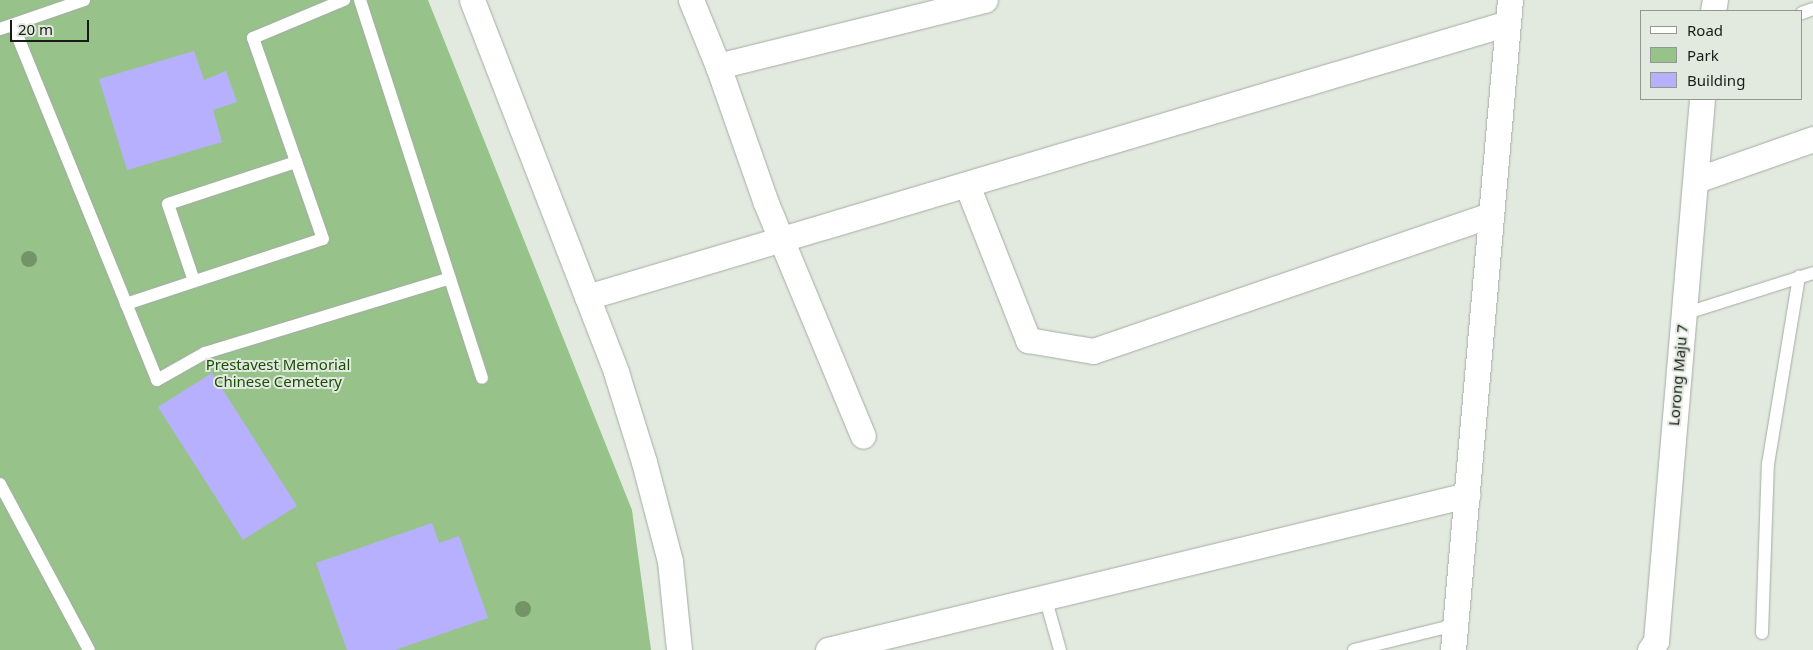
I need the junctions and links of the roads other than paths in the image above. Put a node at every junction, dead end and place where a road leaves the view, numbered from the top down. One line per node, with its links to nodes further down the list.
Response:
1 (84, 0): 8 (lane)
2 (344, 0): 13 (lane)
3 (360, 0): 20 (lane)
4 (472, 0): 22 (street)
5 (691, 0): 10 (street)
6 (986, 0): 10 (street)
7 (1509, 11): 15 (street); 16 (street)
8 (14, 25): 9 (lane); 23 (lane)
9 (0, 30)
10 (718, 66): 17 (street)
11 (1702, 100): 14 (street, Lorong Maju 7)
12 (1813, 139): 14 (street)
13 (296, 162): 21 (lane); 21 (lane)
14 (1696, 180): 24 (street, Lorong Maju 7)
15 (967, 185): 16 (street); 17 (street)
16 (1491, 215): 28 (street)
17 (783, 240): 22 (street); 26 (street)
18 (1813, 273): 19 (lane)
19 (1799, 277): 24 (lane); 31 (lane)
20 (450, 278): 23 (lane); 25 (lane)
21 (194, 280): 23 (lane)
22 (587, 297): 33 (street)
23 (126, 304)
24 (1684, 314): 38 (street, Lorong Maju 7)
25 (482, 378)
26 (863, 436)
27 (0, 484): 32 (lane)
28 (1467, 496): 29 (street); 30 (street)
29 (1045, 598): 34 (street); 35 (lane)
30 (1455, 625): 36 (lane); 37 (street)
31 (1762, 633)
32 (89, 650)
33 (679, 650)
34 (828, 650)
35 (1060, 650)
36 (1354, 650)
37 (1453, 650)
38 (1650, 650)

